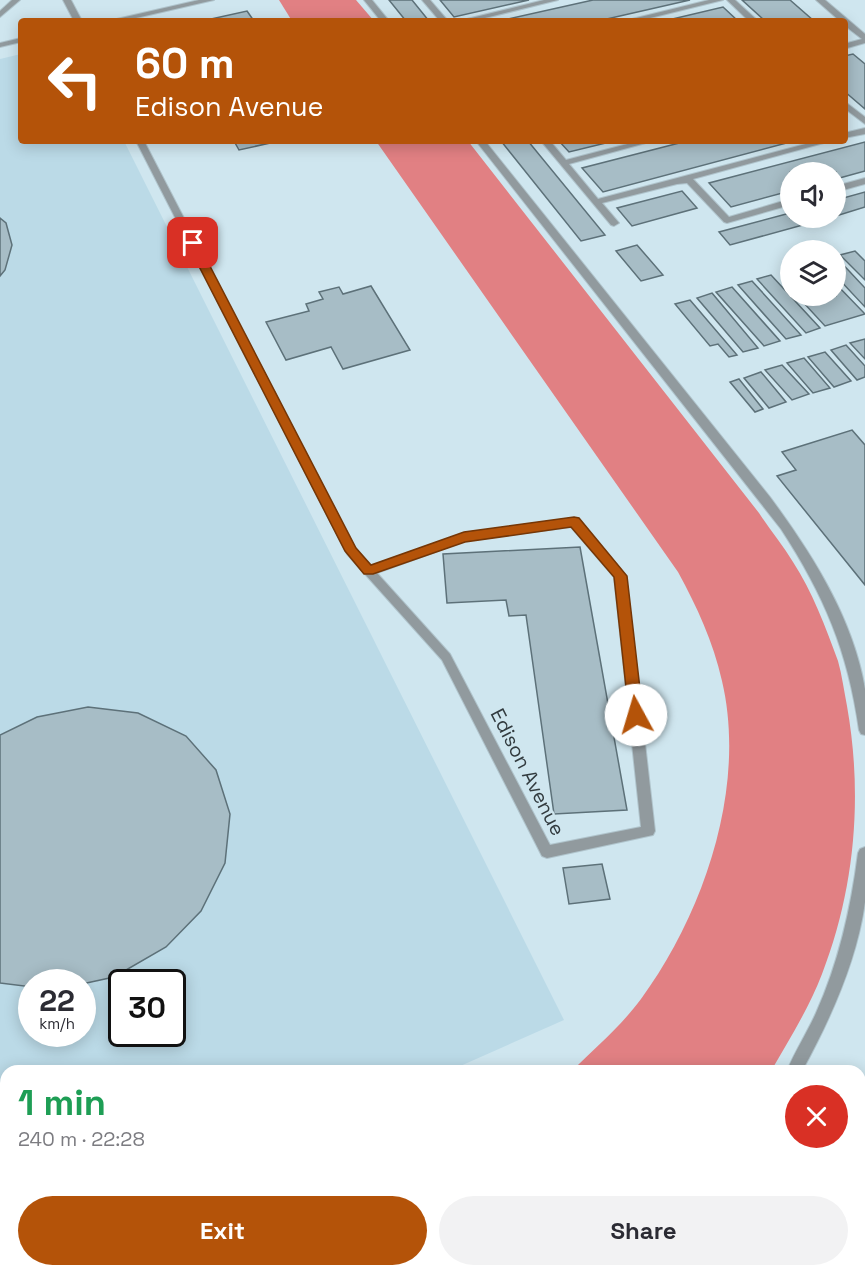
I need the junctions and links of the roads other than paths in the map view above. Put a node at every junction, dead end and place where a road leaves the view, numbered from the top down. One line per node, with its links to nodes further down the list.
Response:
1 (16, 0): 10 (street)
2 (67, 0): 11 (street)
3 (210, 0): 12 (street)
4 (368, 0): 13 (street)
5 (426, 0): 14 (street)
6 (554, 0): 15 (street)
7 (718, 0): 16 (street)
8 (731, 0): 17 (street)
9 (820, 0): 18 (street)
10 (0, 15)
11 (76, 18)
12 (126, 18)
13 (383, 18)
14 (441, 18)
15 (476, 18)
16 (641, 18)
17 (751, 18)
18 (840, 18)
19 (848, 25): 20 (street)
20 (865, 40): 23 (street)
21 (18, 41): 22 (street)
22 (0, 45)
23 (848, 46)
24 (848, 107): 25 (street)
25 (865, 122)
26 (865, 131): 27 (street)
27 (848, 135)
28 (142, 144): 39 (street, Edison Avenue)
29 (482, 144): 40 (street)
30 (548, 144): 33 (street)
31 (637, 144): 33 (street)
32 (816, 144): 36 (street)
33 (564, 163): 36 (street)
34 (865, 181): 35 (street)
35 (846, 186)
36 (597, 202): 37 (street); 38 (street)
37 (780, 205)
38 (614, 223)
39 (369, 571): 39 (street, Edison Avenue)
40 (865, 730)
41 (865, 853): 42 (street)
42 (797, 1065)

